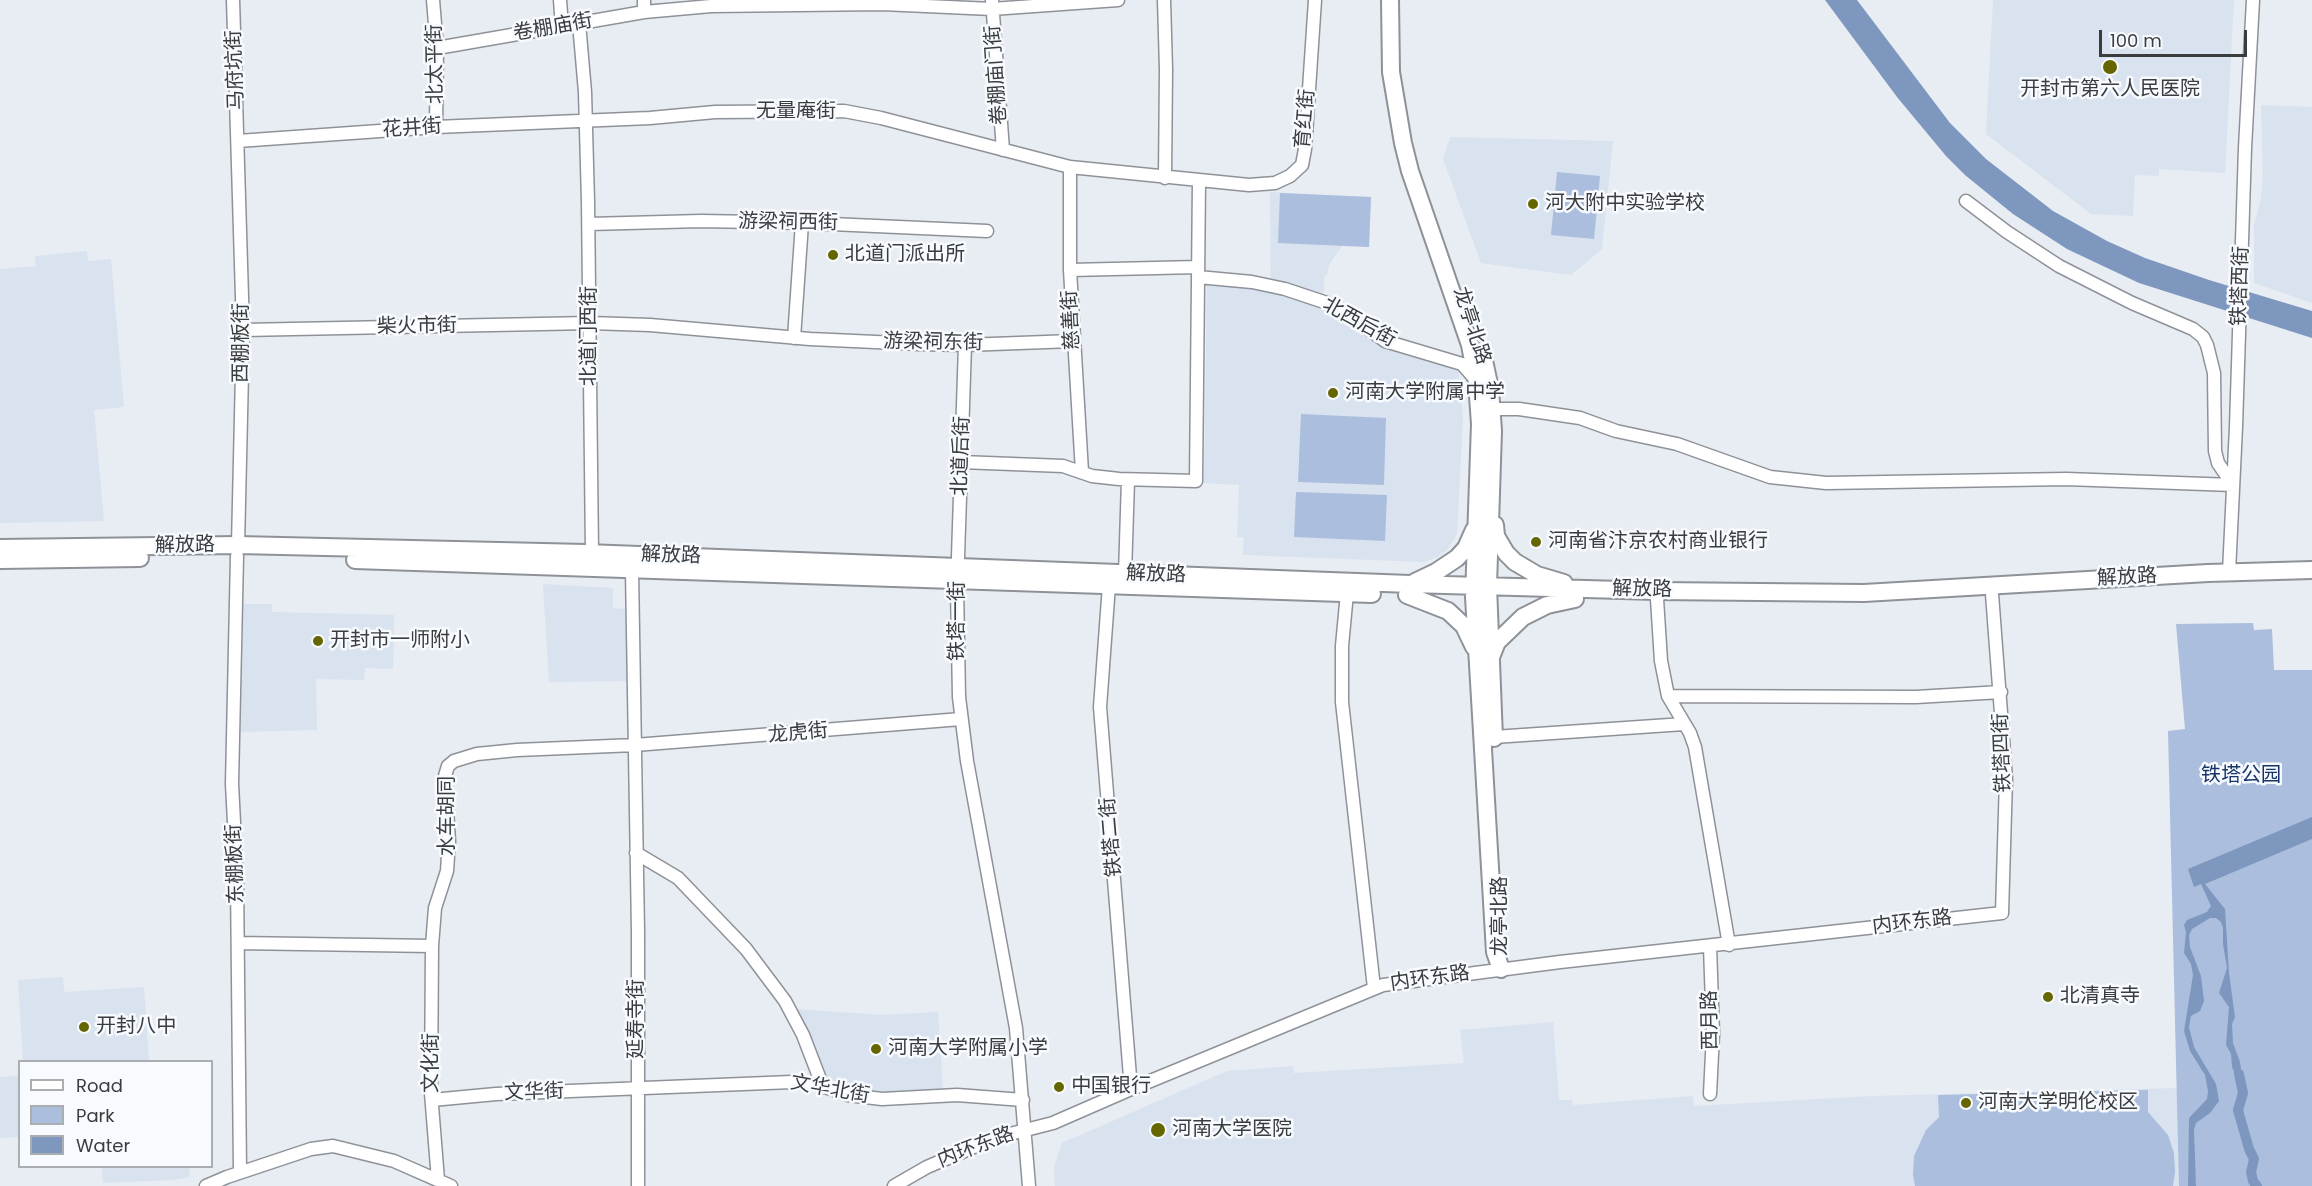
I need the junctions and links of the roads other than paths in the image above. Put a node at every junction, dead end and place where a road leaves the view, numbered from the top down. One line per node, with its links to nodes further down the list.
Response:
1 (233, 0): 18 (street, 马府坑街)
2 (433, 0): 15 (street, 北太平街)
3 (560, 0): 14 (street)
4 (1118, 0): 11 (street, 卷棚庙街)
5 (1164, 0): 21 (street)
6 (1315, 0): 22 (street, 育红街)
7 (1390, 0): 34 (main road, 龙亭北路)
8 (1401, 0): 35 (main road, 龙亭北路)
9 (2253, 0): 39 (street, 铁塔西街)
10 (711, 3): 11 (street, 卷棚庙街); 12 (street, 卷棚庙街)
11 (992, 4): 19 (street, 卷棚庙门街)
12 (644, 6): 13 (street, 卷棚庙街)
13 (579, 23): 14 (street, 卷棚庙街); 16 (street, 北道门西街)
14 (562, 27): 15 (street, 卷棚庙街)
15 (437, 48): 17 (street, 北太平街)
16 (586, 120): 17 (street, 花井街); 19 (street, 无量庵街); 25 (street, 北道门西街)
17 (436, 127): 18 (street, 花井街)
18 (238, 141): 30 (street, 西棚板街)
19 (1002, 150): 20 (street, 育红街)
20 (1070, 168): 21 (street, 育红街); 27 (street, 慈善街)
21 (1165, 178): 22 (street, 育红街)
22 (1198, 181): 28 (street)
23 (1966, 201): 39 (street)
24 (802, 223): 25 (street, 游梁祠西街); 26 (street, 游梁祠西街); 31 (street)
25 (589, 224): 29 (street, 北道门西街)
26 (987, 231)
27 (1070, 270): 28 (street); 32 (street, 慈善街)
28 (1198, 272): 34 (street, 北西后街); 38 (street)
29 (590, 323): 30 (street, 柴火市街); 31 (street, 游梁祠东街); 43 (street, 北道门西街)
30 (243, 330): 42 (street, 西棚板街)
31 (794, 338): 33 (street, 游梁祠东街)
32 (1073, 340): 33 (street, 游梁祠东街); 37 (street, 慈善街)
33 (965, 345): 36 (street, 北道后街)
34 (1477, 382): 40 (main road, 龙亭北路)
35 (1492, 409): 39 (street); 40 (main road, 龙亭北路)
36 (961, 462): 37 (street); 49 (street, 北道后街)
37 (1082, 472): 38 (street)
38 (1128, 480): 48 (street)
39 (2233, 485): 47 (street, 铁塔西街)
40 (1485, 509): 52 (main road); 53 (main road, 龙亭北路); 55 (main road)
41 (0, 548): 42 (main road, 解放路)
42 (237, 551): 43 (main road, 解放路); 44 (main road, 解放路); 46 (main road, 解放路); 67 (street, 东棚板街)
43 (592, 553): 49 (main road, 解放路)
44 (0, 560)
45 (2312, 570): 47 (main road, 解放路)
46 (632, 571): 49 (main road, 解放路); 64 (street, 延寿寺街)
47 (2229, 572): 55 (main road, 解放路)
48 (1125, 574): 49 (main road, 解放路); 52 (main road, 解放路)
49 (960, 576): 51 (main road, 解放路); 61 (street, 铁塔一街); 79 (street, 铁塔一街)
50 (2312, 580): 56 (main road, 解放路)
51 (1109, 585): 54 (main road, 解放路); 75 (street, 铁塔二街)
52 (1408, 590): 53 (main road, 解放路); 54 (main road, 解放路); 58 (main road)
53 (1481, 591): 55 (main road, 解放路); 58 (main road, 龙亭北路)
54 (1347, 593): 72 (street)
55 (1575, 594): 57 (main road, 解放路); 58 (main road)
56 (1992, 594): 57 (main road, 解放路); 59 (street, 铁塔四街)
57 (1656, 599): 60 (street)
58 (1484, 659): 63 (main road, 龙亭北路); 71 (main road, 龙亭北路)
59 (2001, 692): 60 (street); 66 (street, 铁塔四街)
60 (1668, 696): 62 (street)
61 (961, 719): 64 (street, 龙虎街); 78 (street, 铁塔一街)
62 (1684, 724): 63 (street); 69 (street)
63 (1494, 737): 71 (main road, 龙亭北路)
64 (635, 745): 65 (street, 延寿寺街); 68 (street, 水车胡同)
65 (636, 853): 73 (street); 74 (street, 延寿寺街)
66 (2002, 913): 69 (street, 内环东路)
67 (238, 944): 68 (street); 80 (street, 东棚板街)
68 (432, 945): 77 (street, 文化街)
69 (1729, 945): 70 (street, 内环东路)
70 (1710, 946): 71 (street, 内环东路); 76 (street, 西月路)
71 (1501, 969): 72 (street, 内环东路)
72 (1374, 988): 75 (street, 内环东路)
73 (823, 1087): 74 (street, 文华北街); 78 (street, 文华北街)
74 (637, 1089): 77 (street, 文华街); 84 (street, 延寿寺街)
75 (1131, 1089): 79 (street, 内环东路)
76 (1710, 1094)
77 (432, 1100): 81 (street, 文化街)
78 (1023, 1100): 79 (street, 铁塔一街)
79 (1029, 1128): 85 (street, 内环东路); 86 (street); 87 (street)
80 (236, 1178): 81 (street); 82 (street)
81 (438, 1180): 83 (street)
82 (206, 1186)
83 (451, 1186)
84 (638, 1186)
85 (894, 1186)
86 (1029, 1186)
87 (1037, 1186)

